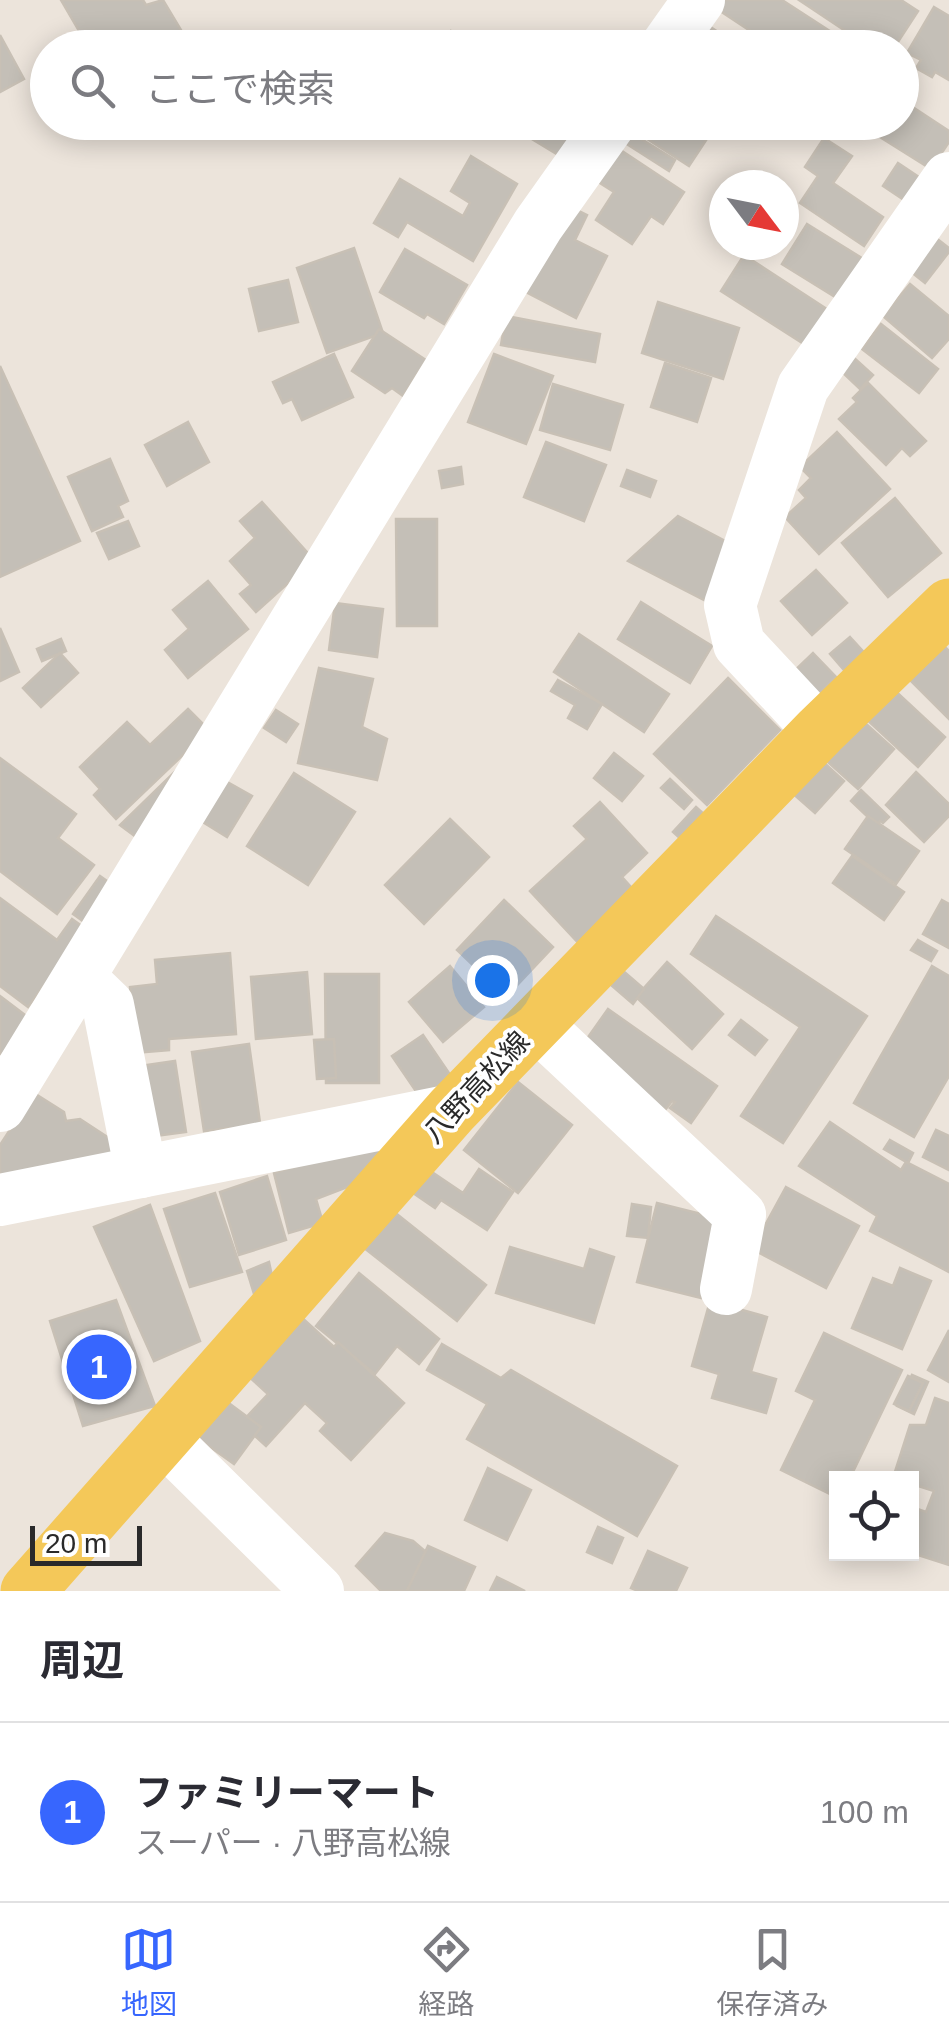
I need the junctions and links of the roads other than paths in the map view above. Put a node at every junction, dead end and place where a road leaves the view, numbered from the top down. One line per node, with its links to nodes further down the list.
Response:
1 (699, 0): 2 (street)
2 (678, 30)
3 (598, 140): 7 (street)
4 (949, 178): 6 (street)
5 (949, 606): 6 (main road, 八野高松線)
6 (820, 731): 8 (main road, 八野高松線)
7 (80, 978): 9 (street); 11 (street)
8 (536, 1024): 10 (main road, 八野高松線); 13 (street)
9 (0, 1106)
10 (452, 1110): 11 (street); 14 (main road, 八野高松線)
11 (141, 1172): 12 (street)
12 (0, 1200)
13 (726, 1289)
14 (162, 1437): 15 (main road, 八野高松線); 16 (street)
15 (28, 1591)
16 (318, 1591)

